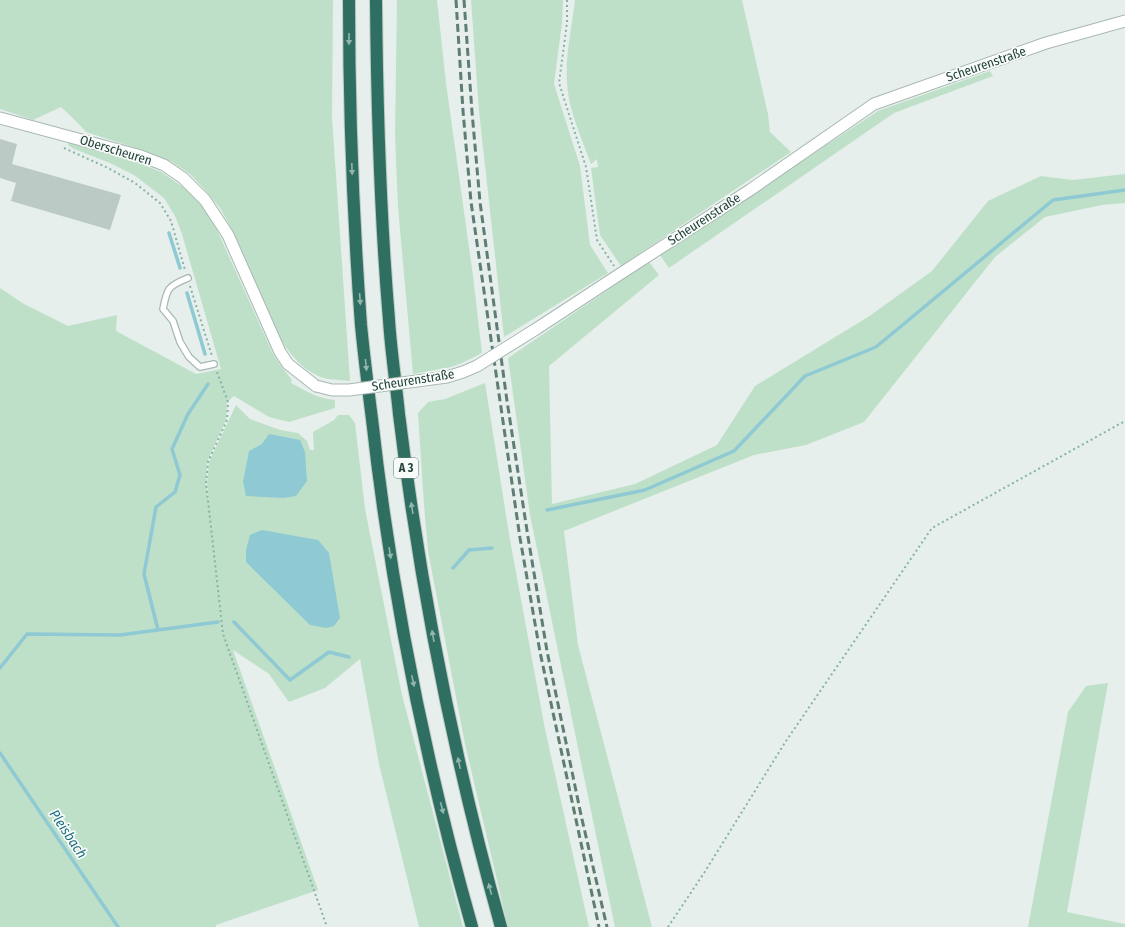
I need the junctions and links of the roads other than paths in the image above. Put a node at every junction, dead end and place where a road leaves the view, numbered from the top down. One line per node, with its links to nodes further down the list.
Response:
1 (349, 0): 8 (highway, A 3, one-way to 8)
2 (376, 0): 9 (highway, A 3, one-way to 2)
3 (1125, 21): 7 (street, Scheurenstraße, bridge)
4 (0, 118): 7 (street, Oberscheuren)
5 (188, 278): 6 (lane)
6 (214, 364)
7 (288, 364)
8 (472, 927)
9 (501, 927)

